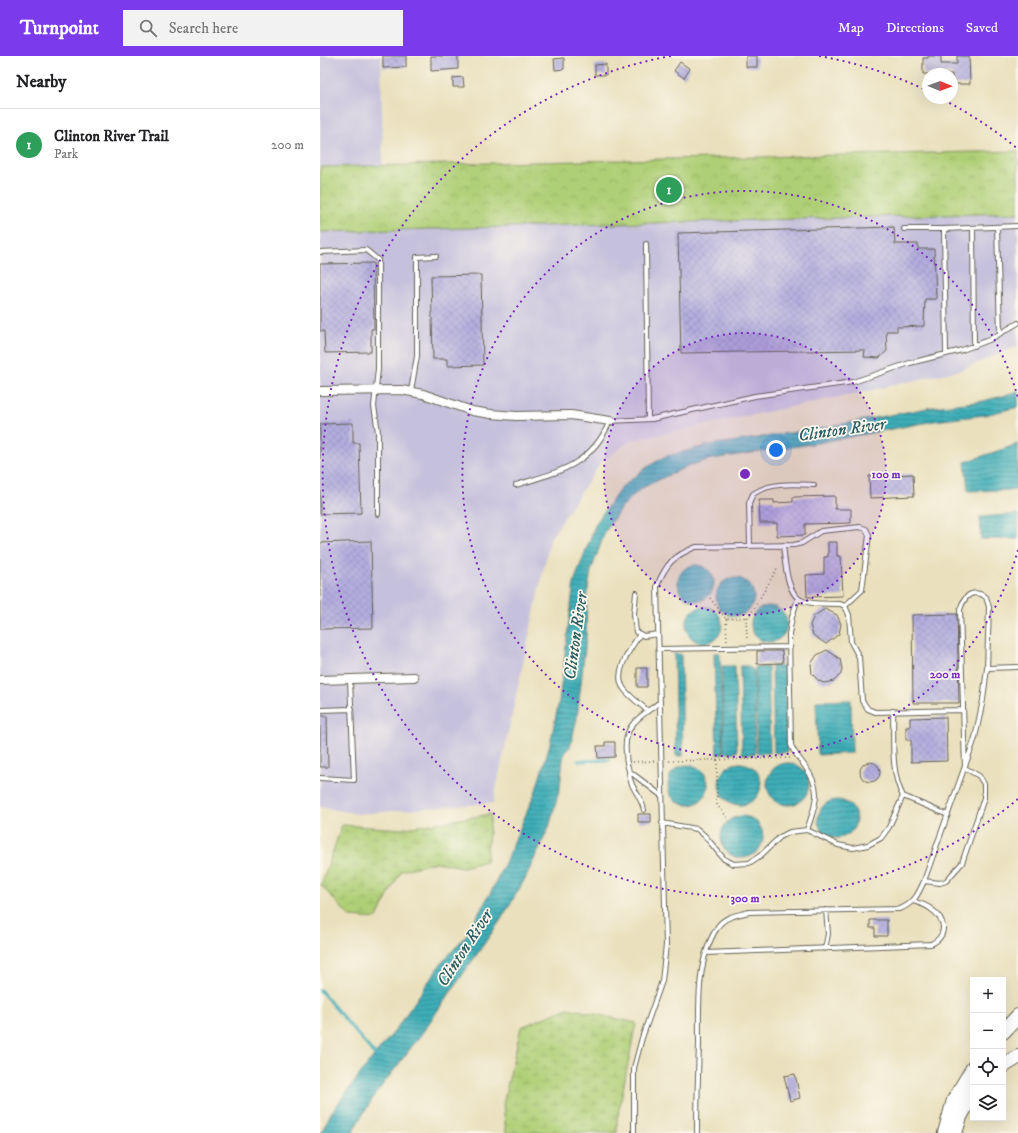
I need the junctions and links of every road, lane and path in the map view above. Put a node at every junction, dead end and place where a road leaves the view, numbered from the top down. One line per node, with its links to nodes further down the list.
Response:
1 (1018, 226): 2 (lane)
2 (997, 227): 3 (lane); 10 (lane)
3 (973, 228): 5 (lane); 11 (lane)
4 (904, 229): 5 (lane)
5 (944, 229): 12 (lane)
6 (646, 244): 16 (lane)
7 (320, 252): 13 (lane)
8 (436, 256): 15 (lane)
9 (1018, 323): 10 (lane)
10 (1000, 333): 11 (lane)
11 (974, 346): 12 (lane)
12 (946, 353): 16 (lane)
13 (376, 389): 14 (street); 15 (street); 20 (lane)
14 (320, 390)
15 (411, 391): 17 (street)
16 (648, 419): 17 (lane)
17 (610, 421): 18 (lane)
18 (516, 485)
19 (814, 485): 21 (lane)
20 (378, 514)
21 (750, 545): 22 (lane); 31 (lane)
22 (782, 545): 23 (lane); 27 (lane)
23 (784, 557): 26 (lane); 28 (path)
24 (636, 593): 30 (lane)
25 (710, 598): 29 (path)
26 (798, 598): 27 (lane); 32 (lane)
27 (845, 606): 46 (lane)
28 (746, 617): 29 (path); 34 (path)
29 (726, 619): 33 (path)
30 (640, 634): 31 (lane); 45 (lane)
31 (658, 634): 35 (lane)
32 (790, 647): 34 (lane); 47 (lane)
33 (727, 648): 34 (lane); 35 (lane)
34 (747, 648)
35 (658, 649): 41 (lane)
36 (1018, 667): 37 (lane)
37 (987, 668): 44 (lane); 51 (lane)
38 (414, 678): 39 (street)
39 (350, 679): 40 (street); 42 (lane)
40 (320, 680)
41 (660, 702): 45 (lane); 49 (lane)
42 (352, 709): 43 (lane); 53 (lane)
43 (320, 710)
44 (963, 710): 46 (lane); 51 (lane)
45 (648, 711): 50 (lane)
46 (893, 711): 55 (lane)
47 (799, 758): 48 (path); 60 (lane)
48 (717, 760): 49 (path); 58 (path)
49 (661, 761): 50 (path); 54 (lane)
50 (627, 762): 52 (lane)
51 (965, 768): 57 (lane); 61 (lane)
52 (629, 771): 54 (lane); 56 (lane)
53 (320, 778)
54 (662, 796): 59 (lane)
55 (903, 796): 57 (lane); 60 (lane)
56 (644, 810)
57 (948, 815): 61 (lane)
58 (728, 818)
59 (662, 823): 60 (lane); 72 (lane)
60 (807, 830)
61 (924, 881): 62 (lane)
62 (913, 901): 63 (lane); 64 (lane)
63 (826, 910): 64 (lane); 65 (lane)
64 (825, 949): 65 (lane)
65 (706, 953): 73 (lane)
66 (1018, 1016): 67 (highway)
67 (1006, 1029)
68 (1018, 1057): 69 (highway)
69 (1006, 1064)
70 (970, 1073): 74 (highway)
71 (970, 1098): 75 (highway)
72 (634, 1133)
73 (697, 1133)
74 (945, 1133)
75 (955, 1133)

